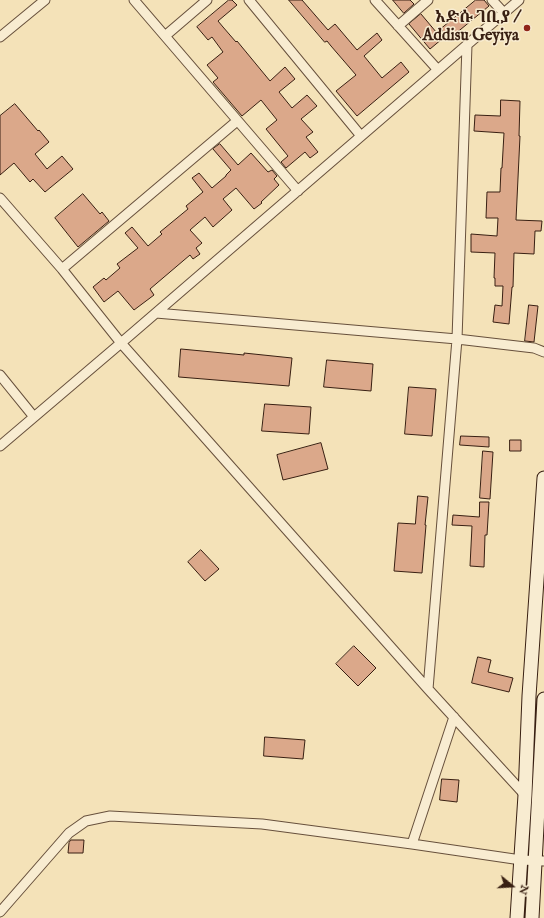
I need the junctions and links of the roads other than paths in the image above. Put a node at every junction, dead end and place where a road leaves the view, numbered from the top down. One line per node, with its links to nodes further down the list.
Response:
1 (45, 0): 12 (street)
2 (134, 0): 11 (street)
3 (207, 0): 11 (street)
4 (249, 0): 16 (street)
5 (375, 0): 10 (street)
6 (428, 0): 10 (street)
7 (492, 0): 9 (street)
8 (519, 0): 9 (street)
9 (504, 13): 13 (street)
10 (398, 26): 14 (street)
11 (165, 36): 15 (street)
12 (0, 37)
13 (467, 45): 14 (street); 21 (street)
14 (438, 70): 16 (street)
15 (237, 121): 17 (street); 19 (street)
16 (361, 136): 17 (street)
17 (298, 191): 20 (street)
18 (0, 198): 19 (street)
19 (62, 269): 22 (street)
20 (156, 313): 21 (street); 22 (street)
21 (457, 339): 24 (street); 30 (street)
22 (121, 343): 27 (street); 30 (street)
23 (544, 345): 24 (street)
24 (534, 348): 25 (street)
25 (544, 352)
26 (0, 375): 27 (street)
27 (34, 416): 28 (street)
28 (0, 446)
29 (544, 478): 31 (main road)
30 (428, 689): 33 (street)
31 (529, 696): 32 (street); 34 (main road)
32 (544, 698): 37 (main road)
33 (454, 717): 34 (street); 35 (street)
34 (525, 795): 36 (main road)
35 (412, 844): 36 (street); 38 (street)
36 (520, 860): 37 (street); 39 (main road)
37 (539, 861): 40 (main road)
38 (0, 912)
39 (517, 918)
40 (532, 918)

